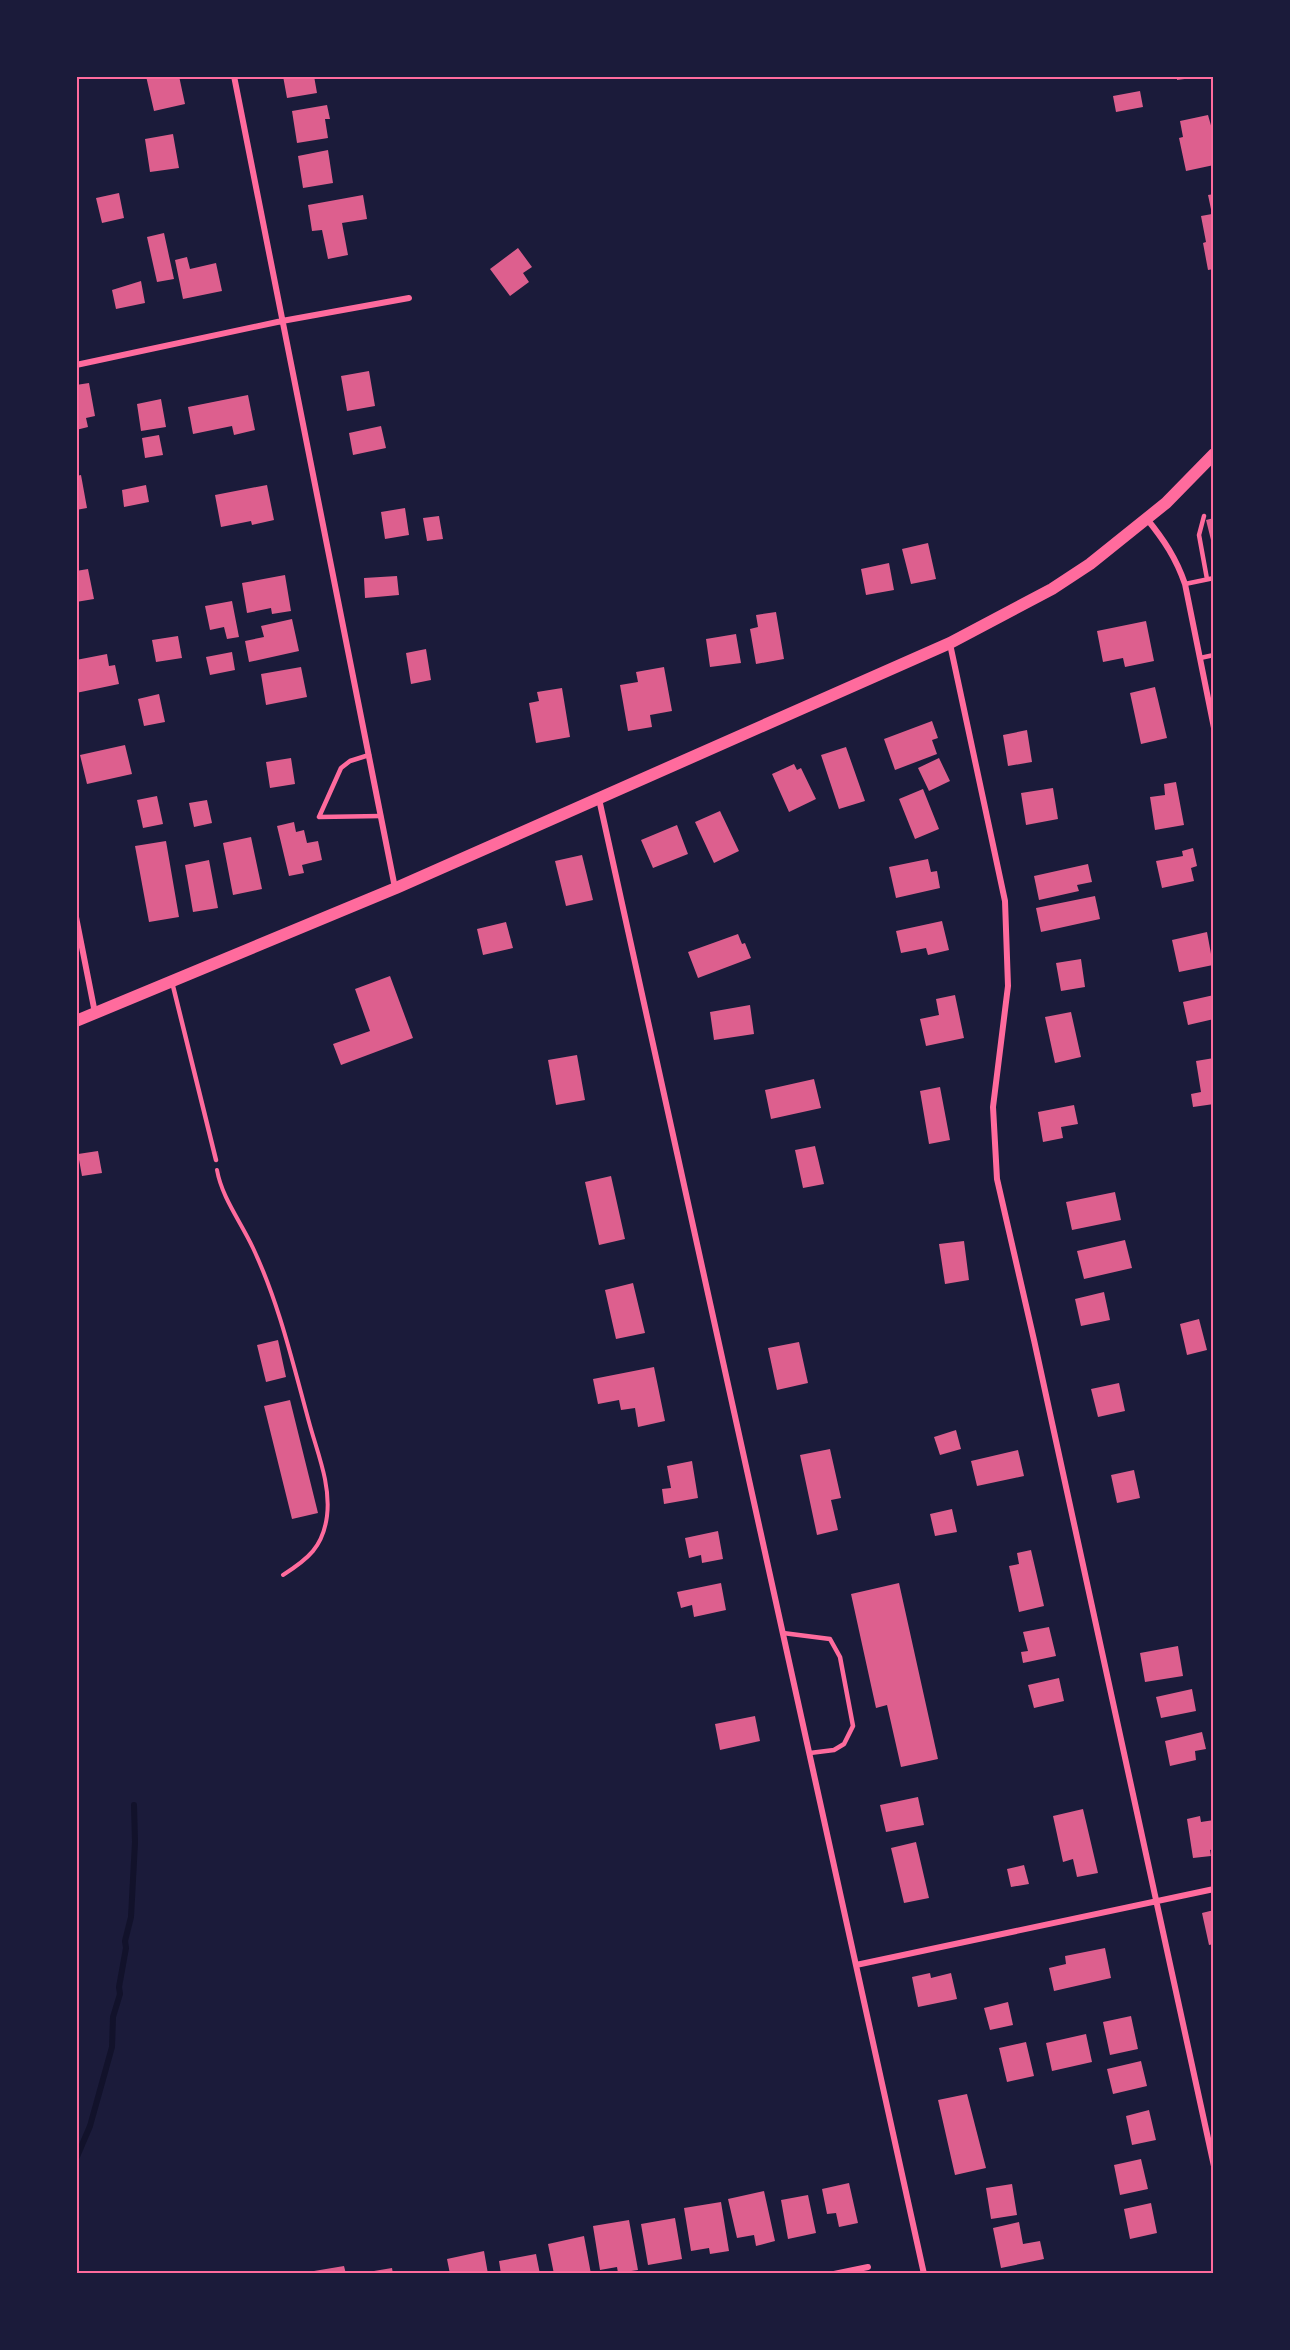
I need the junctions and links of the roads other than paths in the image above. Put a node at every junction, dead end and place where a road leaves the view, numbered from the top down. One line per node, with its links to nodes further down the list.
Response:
1 (234, 76): 3 (street)
2 (409, 298): 3 (street)
3 (282, 321): 4 (street); 15 (street)
4 (76, 365)
5 (1214, 454): 7 (main road)
6 (1204, 516): 9 (lane)
7 (1146, 519): 10 (street); 11 (main road)
8 (1214, 578): 9 (lane)
9 (1207, 579): 10 (lane)
10 (1185, 584): 13 (street)
11 (950, 643): 16 (main road); 27 (street)
12 (1214, 655): 13 (lane)
13 (1200, 658): 14 (street)
14 (1214, 728)
15 (369, 755): 17 (street); 17 (lane)
16 (599, 799): 18 (main road); 24 (street)
17 (381, 816): 18 (street)
18 (396, 888): 20 (main road)
19 (76, 917): 21 (street)
20 (172, 982): 21 (main road); 23 (lane)
21 (95, 1013): 22 (main road)
22 (76, 1021)
23 (216, 1160)
24 (783, 1633): 25 (street); 25 (lane)
25 (810, 1753): 28 (street)
26 (1214, 1889): 27 (street)
27 (1155, 1901): 28 (street); 29 (street)
28 (856, 1965): 32 (street)
29 (1214, 2166)
30 (868, 2267): 31 (street)
31 (834, 2274)
32 (924, 2274)

